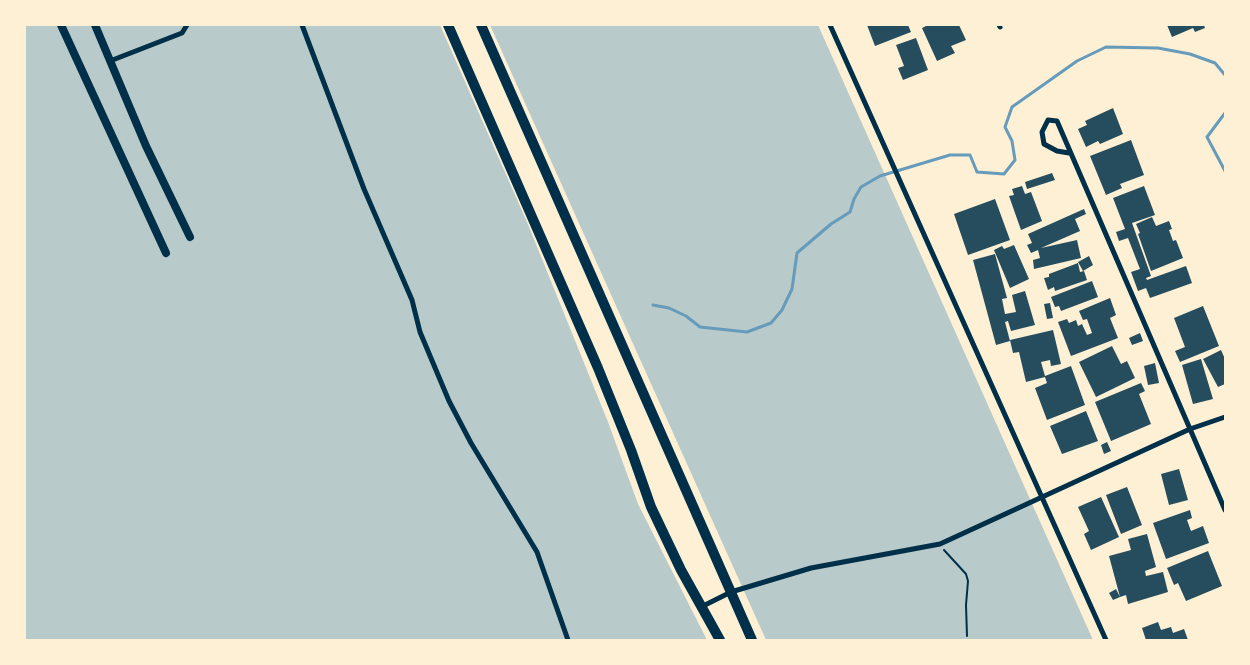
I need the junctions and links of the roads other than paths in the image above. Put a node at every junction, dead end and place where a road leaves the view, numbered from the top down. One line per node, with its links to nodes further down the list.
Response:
1 (61, 25): 11 (street)
2 (95, 25): 8 (street)
3 (187, 25): 8 (street)
4 (302, 25): 18 (street)
5 (448, 25): 17 (main road)
6 (481, 25): 16 (main road)
7 (830, 25): 14 (street)
8 (110, 61): 10 (street)
9 (1068, 153): 13 (street)
10 (190, 237)
11 (166, 253)
12 (1225, 417): 13 (street)
13 (1190, 430): 14 (street); 15 (street)
14 (1042, 497): 16 (street); 21 (street)
15 (1225, 510)
16 (731, 592): 17 (street); 20 (main road)
17 (703, 606): 19 (main road)
18 (568, 640)
19 (720, 640)
20 (752, 640)
21 (1106, 640)

